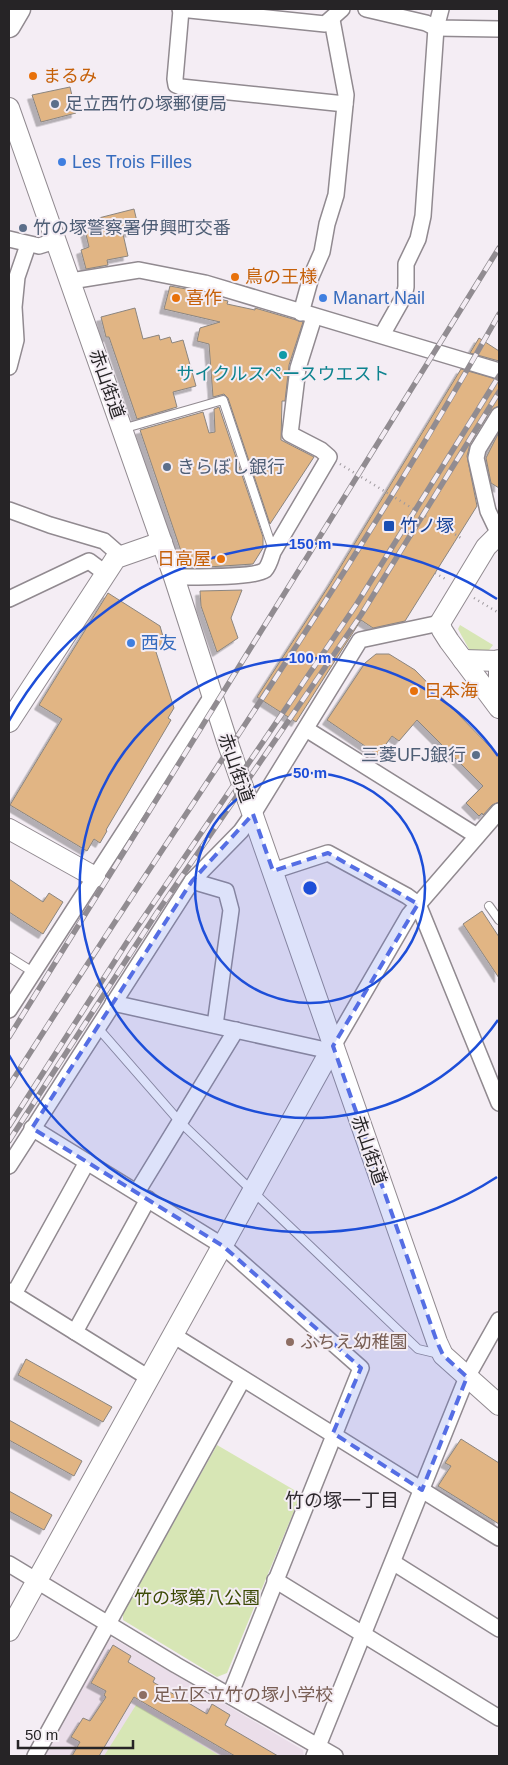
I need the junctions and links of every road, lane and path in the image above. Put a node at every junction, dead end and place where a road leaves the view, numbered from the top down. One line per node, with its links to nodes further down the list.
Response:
1 (19, 9): 6 (main road)
2 (181, 9): 5 (street); 9 (street)
3 (367, 9): 7 (street)
4 (441, 9): 7 (street)
5 (337, 14): 9 (street)
6 (9, 26)
7 (436, 28): 8 (street); 16 (street)
8 (499, 28)
9 (345, 104): 15 (street)
10 (9, 108): 12 (street, 赤山街道)
11 (9, 239): 13 (street)
12 (55, 241): 13 (street); 14 (street, 赤山街道)
13 (28, 245): 17 (street)
14 (71, 281): 15 (street); 20 (street, 赤山街道)
15 (308, 314): 16 (street); 26 (street)
16 (382, 335): 18 (street)
17 (9, 367)
18 (499, 371)
19 (499, 415): 23 (street)
20 (122, 429): 25 (street, 赤山街道); 26 (lane)
21 (351, 471): 24 (path)
22 (9, 510): 27 (street)
23 (499, 534): 31 (street)
24 (462, 538)
25 (162, 542): 27 (street); 29 (street, 赤山街道)
26 (274, 552): 29 (street)
27 (120, 555): 28 (street)
28 (105, 573): 30 (street); 37 (street)
29 (174, 577): 35 (street, 赤山街道)
30 (9, 599)
31 (440, 623): 32 (street); 38 (street)
32 (463, 660): 33 (street); 36 (street)
33 (499, 660): 34 (street)
34 (499, 685)
35 (212, 696): 40 (street, 赤山街道); 44 (street)
36 (499, 708)
37 (9, 722)
38 (306, 728): 40 (street); 42 (street)
39 (499, 811): 42 (street)
40 (253, 814): 43 (street, 赤山街道); 45 (street)
41 (9, 829): 44 (street)
42 (477, 836): 46 (street)
43 (273, 871): 46 (street); 56 (street, 赤山街道)
44 (95, 877): 50 (street)
45 (192, 881): 51 (street); 53 (street)
46 (418, 904): 56 (street); 57 (street)
47 (489, 906): 48 (lane)
48 (499, 920)
49 (9, 957): 50 (lane)
50 (33, 972): 52 (street)
51 (113, 1003): 53 (street); 54 (street)
52 (9, 1010)
53 (215, 1026): 55 (street)
54 (98, 1028): 58 (lane); 59 (street)
55 (236, 1030): 56 (street); 58 (street)
56 (332, 1048): 62 (street); 69 (street, 赤山街道)
57 (499, 1102)
58 (180, 1122): 62 (lane); 63 (street)
59 (32, 1128): 60 (street); 61 (street)
60 (87, 1162): 63 (street); 65 (street)
61 (9, 1166)
62 (253, 1192): 64 (street); 69 (lane)
63 (142, 1196): 64 (street); 67 (street)
64 (223, 1246): 68 (street); 74 (street)
65 (11, 1292): 67 (street)
66 (499, 1320): 70 (street)
67 (75, 1332): 71 (street)
68 (173, 1335): 71 (street); 72 (street)
69 (443, 1355): 70 (street, 赤山街道)
70 (467, 1377): 73 (street, 赤山街道); 75 (street)
71 (149, 1378): 80 (street)
72 (243, 1379): 74 (street); 81 (street)
73 (499, 1405)
74 (333, 1433): 75 (street); 79 (street)
75 (422, 1490): 76 (street); 77 (street)
76 (499, 1538)
77 (394, 1563): 82 (street); 84 (street)
78 (9, 1564): 80 (street)
79 (276, 1580): 84 (street); 85 (street)
80 (36, 1581): 81 (street); 83 (street)
81 (109, 1625): 85 (street); 88 (street)
82 (499, 1629)
83 (9, 1631)
84 (365, 1635): 86 (street); 87 (street)
85 (230, 1695): 87 (street)
86 (499, 1718)
87 (317, 1752): 89 (street)
88 (35, 1756)
89 (336, 1756)

